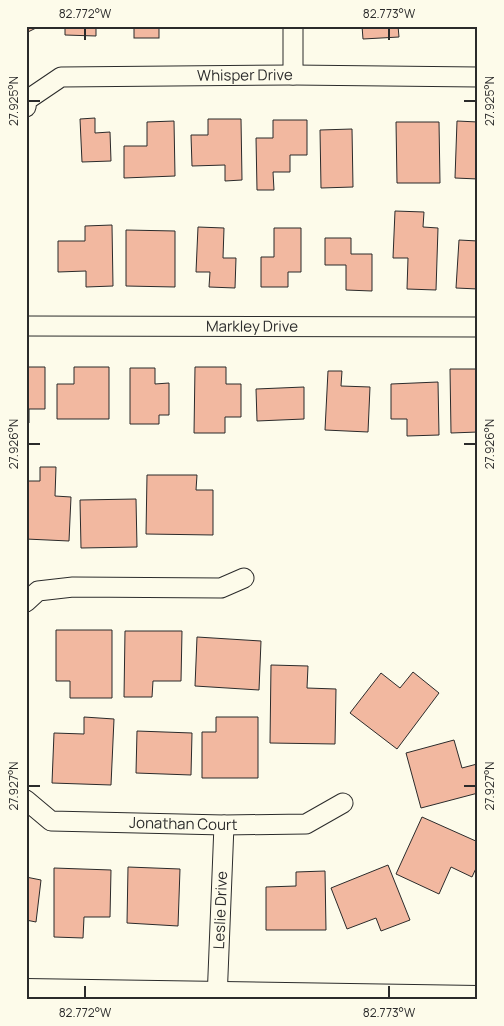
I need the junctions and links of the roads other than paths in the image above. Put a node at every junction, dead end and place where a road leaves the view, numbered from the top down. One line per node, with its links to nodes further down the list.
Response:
1 (293, 26): 2 (street)
2 (293, 75): 3 (street, Whisper Drive); 4 (street, Whisper Drive)
3 (478, 77)
4 (26, 106)
5 (26, 326): 6 (street, Markley Drive)
6 (478, 327)
7 (244, 578): 8 (street)
8 (26, 602)
9 (26, 800): 11 (street, Jonathan Court)
10 (343, 803): 11 (street, Jonathan Court)
11 (224, 825): 13 (street, Leslie Drive)
12 (26, 992): 13 (street)
13 (217, 997): 14 (street)
14 (478, 998)

